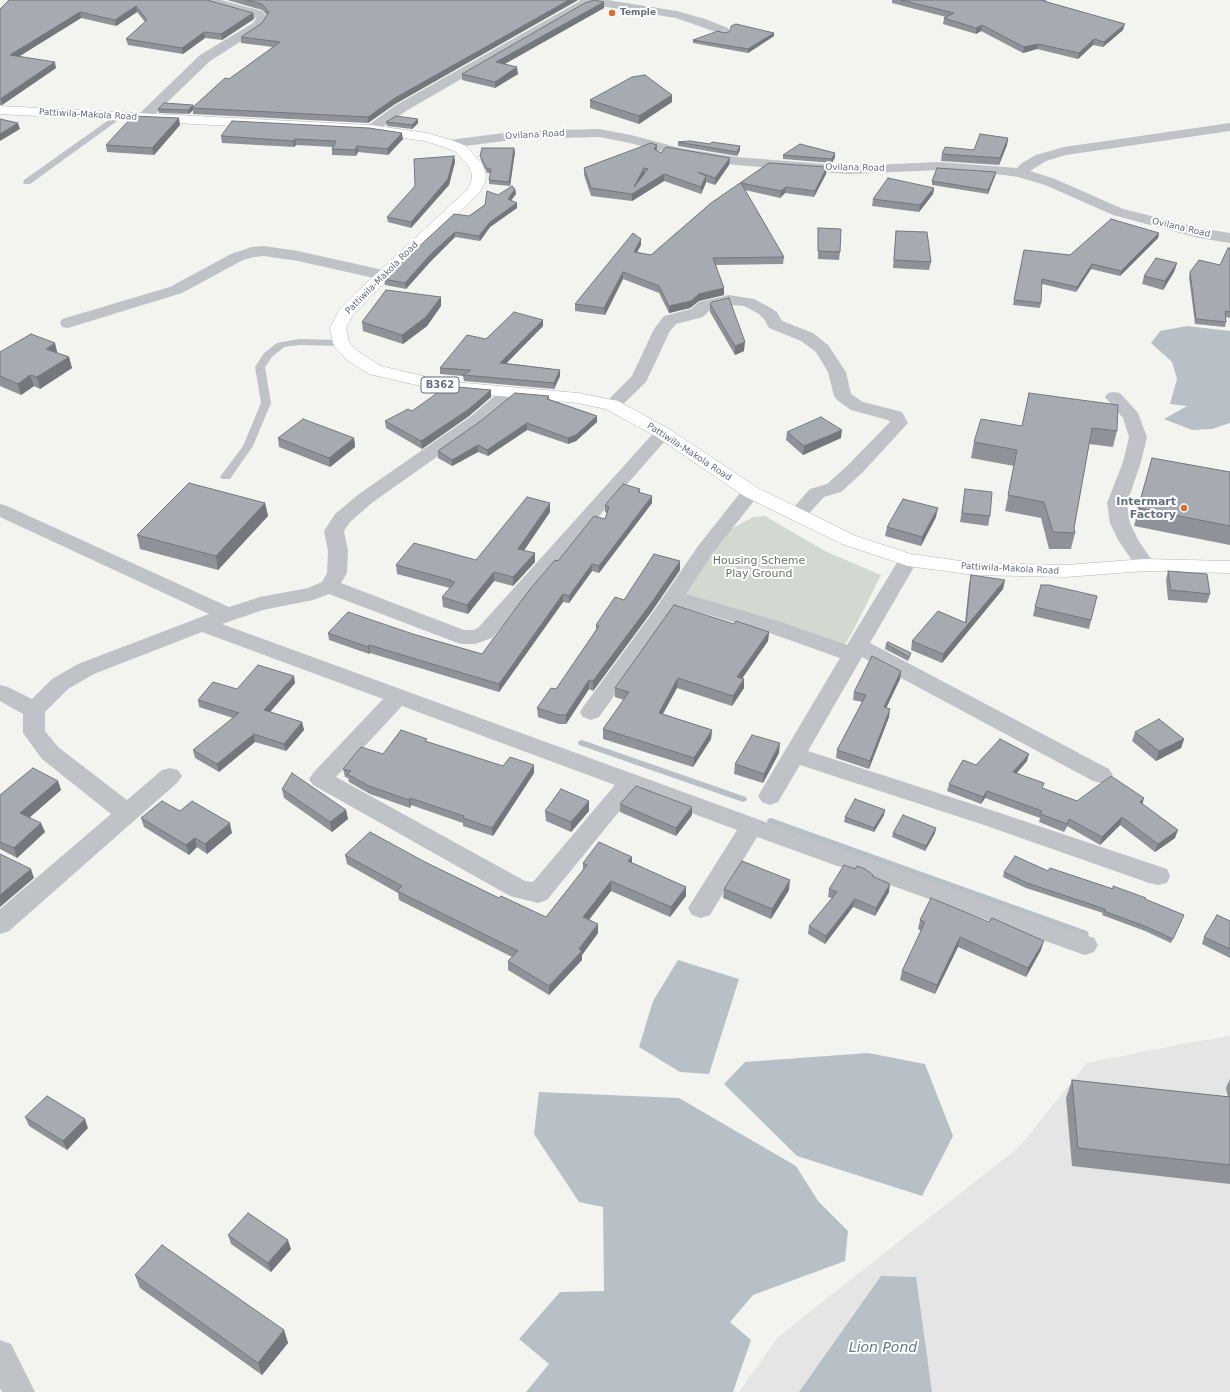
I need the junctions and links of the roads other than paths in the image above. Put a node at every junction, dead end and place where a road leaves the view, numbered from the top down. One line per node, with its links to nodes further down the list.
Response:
1 (208, 0): 6 (street)
2 (588, 1): 3 (street); 8 (street)
3 (724, 31)
4 (0, 110): 5 (main road, Pattiwila-Makola Road)
5 (120, 116): 6 (main road, Pattiwila-Makola Road); 11 (lane)
6 (144, 117): 8 (main road, Pattiwila-Makola Road)
7 (1230, 127): 10 (street)
8 (370, 129): 9 (main road, Pattiwila-Makola Road)
9 (450, 144): 10 (street, Ovilana Road); 13 (main road, Pattiwila-Makola Road)
10 (1020, 173): 12 (street, Ovilana Road)
11 (27, 182)
12 (1230, 238)
13 (383, 275): 14 (street); 15 (main road, Pattiwila-Makola Road)
14 (68, 323)
15 (341, 343): 16 (main road, Pattiwila-Makola Road / B362); 20 (lane)
16 (510, 392): 18 (main road, Pattiwila-Makola Road / B362); 27 (street)
17 (1114, 397): 25 (street)
18 (612, 405): 19 (main road, Pattiwila-Makola Road / B362); 23 (street)
19 (663, 433): 21 (main road, Pattiwila-Makola Road / B362); 27 (street)
20 (226, 477)
21 (751, 492): 23 (main road, Pattiwila-Makola Road / B362); 28 (street)
22 (0, 510): 29 (street)
23 (797, 515): 24 (main road, Pattiwila-Makola Road / B362)
24 (908, 560): 25 (main road, Pattiwila-Makola Road / B362); 31 (street)
25 (1145, 565): 26 (main road, Pattiwila-Makola Road / B362)
26 (1230, 567)
27 (329, 586): 29 (street)
28 (672, 597): 31 (street); 35 (street)
29 (228, 614): 30 (street)
30 (201, 624): 33 (street); 34 (street)
31 (854, 650): 36 (street); 37 (street)
32 (0, 692): 34 (street)
33 (398, 696): 39 (street); 39 (street)
34 (34, 710): 41 (street)
35 (591, 712)
36 (795, 755): 40 (street); 43 (street)
37 (1102, 775)
38 (170, 776): 41 (street)
39 (631, 782): 42 (street)
40 (770, 796)
41 (126, 813): 45 (street)
42 (752, 826): 44 (street); 46 (street)
43 (1158, 876)
44 (701, 908)
45 (0, 924)
46 (1085, 946)
47 (0, 1355): 48 (street)
48 (19, 1392)

